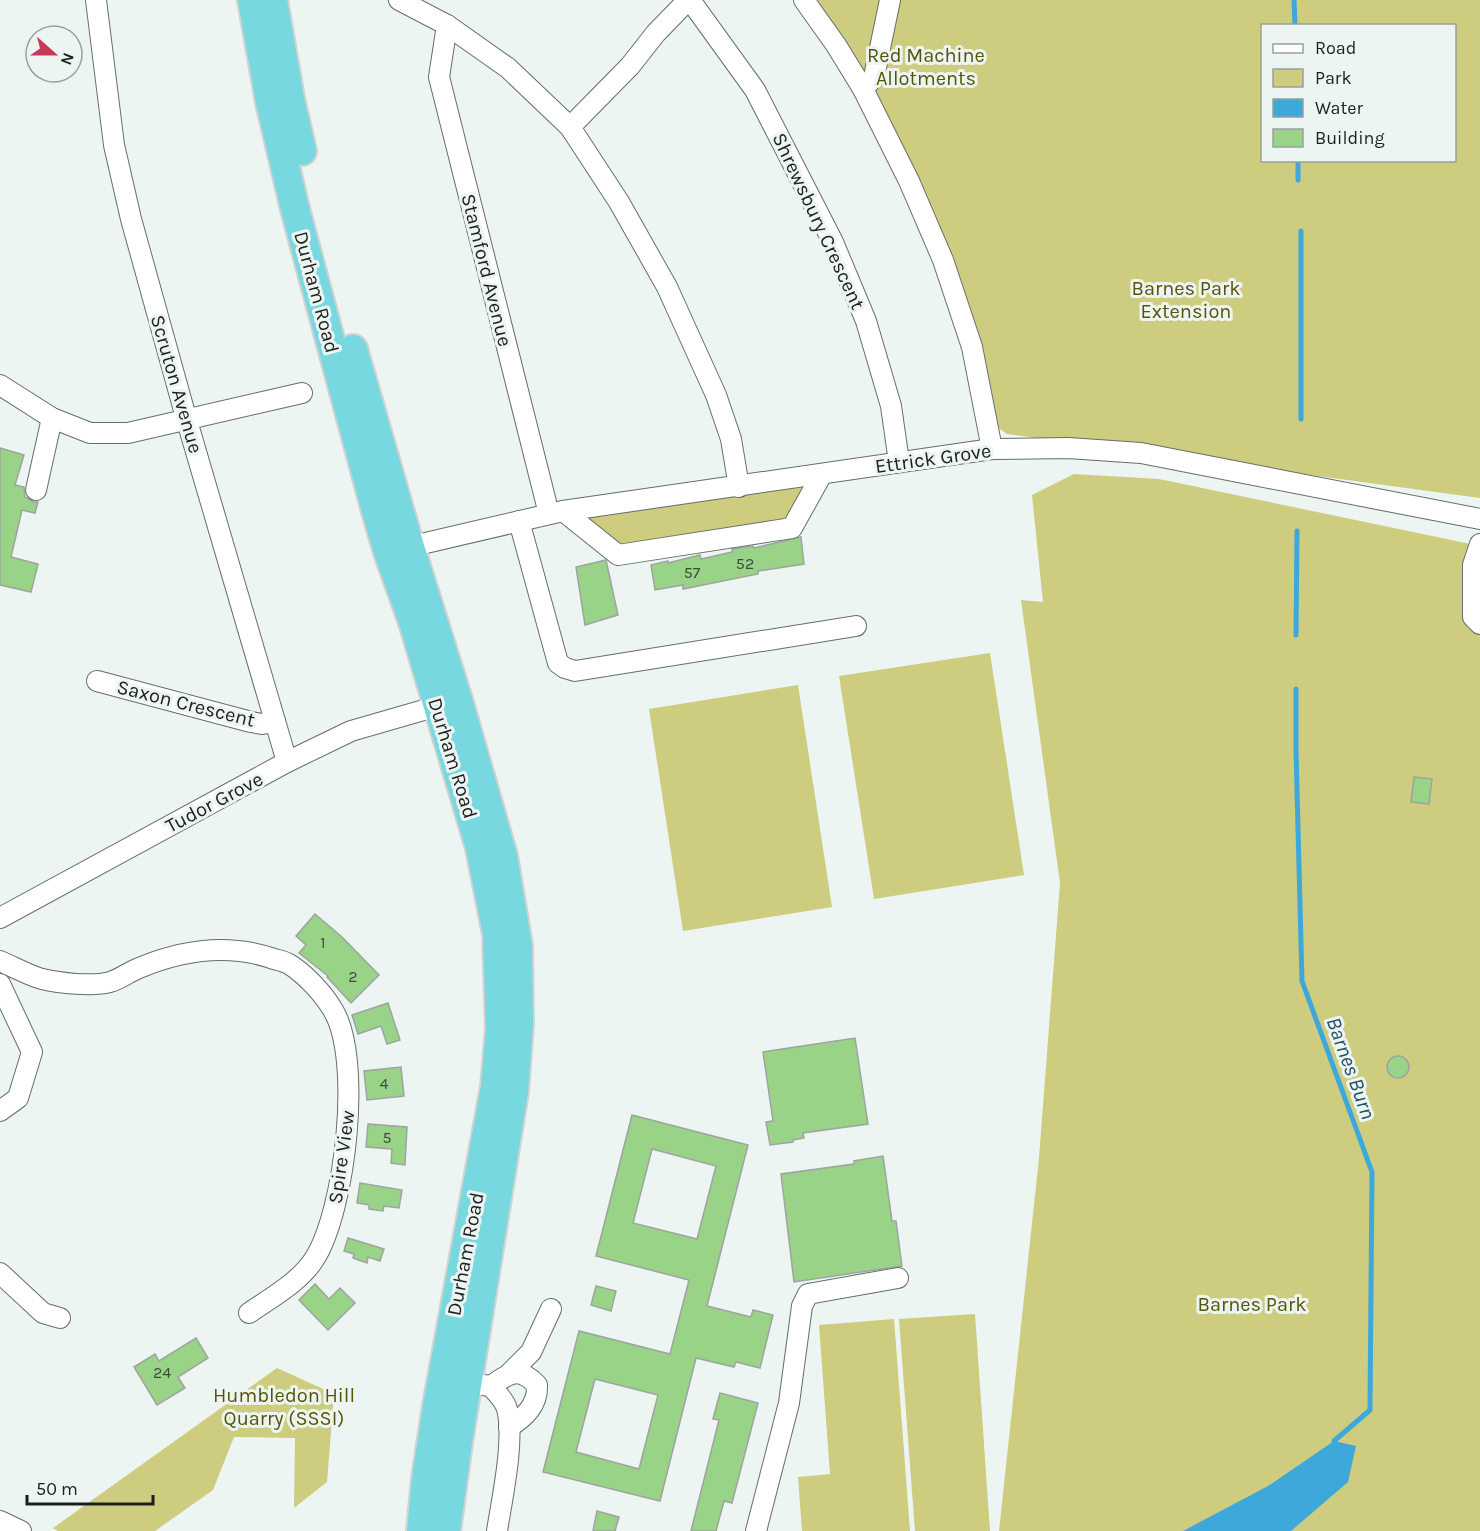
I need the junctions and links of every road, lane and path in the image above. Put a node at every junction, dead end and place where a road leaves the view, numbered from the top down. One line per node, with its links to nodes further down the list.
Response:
1 (96, 0): 14 (street, Scruton Avenue)
2 (252, 0): 24 (highway, Durham Road)
3 (273, 0): 24 (highway, Durham Road)
4 (399, 0): 8 (street)
5 (689, 0): 10 (street); 16 (street, Shrewsbury Crescent)
6 (804, 0): 9 (street)
7 (890, 0): 9 (street)
8 (447, 25): 10 (street); 20 (street, Stamford Avenue)
9 (862, 89): 15 (street)
10 (570, 127): 18 (street)
11 (0, 385): 13 (street)
12 (302, 393): 14 (street)
13 (52, 418): 14 (street); 19 (street)
14 (187, 421): 29 (street, Scruton Avenue)
15 (992, 449): 16 (street, Ettrick Grove); 21 (street, Ettrick Grove)
16 (899, 462): 17 (street, Ettrick Grove)
17 (822, 474): 18 (street, Ettrick Grove); 20 (street)
18 (739, 487): 20 (street, Ettrick Grove)
19 (36, 490)
20 (556, 512): 22 (street, Ettrick Grove)
21 (1480, 519)
22 (519, 521): 24 (street, Ettrick Grove); 26 (street)
23 (1480, 544): 25 (street)
24 (399, 550): 28 (highway, Durham Road)
25 (1480, 624)
26 (856, 626)
27 (97, 681): 29 (street, Saxon Crescent)
28 (448, 703): 30 (street, Tudor Grove); 41 (highway, Durham Road); 43 (highway, Durham Road)
29 (275, 721): 30 (street, Scruton Avenue)
30 (288, 762): 31 (street, Tudor Grove)
31 (0, 918)
32 (0, 961): 38 (street, Spire View)
33 (0, 984): 34 (street)
34 (0, 1110)
35 (0, 1273): 39 (street)
36 (898, 1278): 49 (street)
37 (551, 1309): 40 (street)
38 (249, 1313)
39 (60, 1318)
40 (509, 1374): 41 (street); 42 (street)
41 (479, 1384): 42 (street); 43 (street); 47 (highway, Durham Road)
42 (509, 1427): 48 (street)
43 (426, 1479): 46 (highway, Durham Road)
44 (0, 1521): 45 (street)
45 (21, 1531)
46 (421, 1531)
47 (446, 1531)
48 (497, 1531)
49 (756, 1531)

